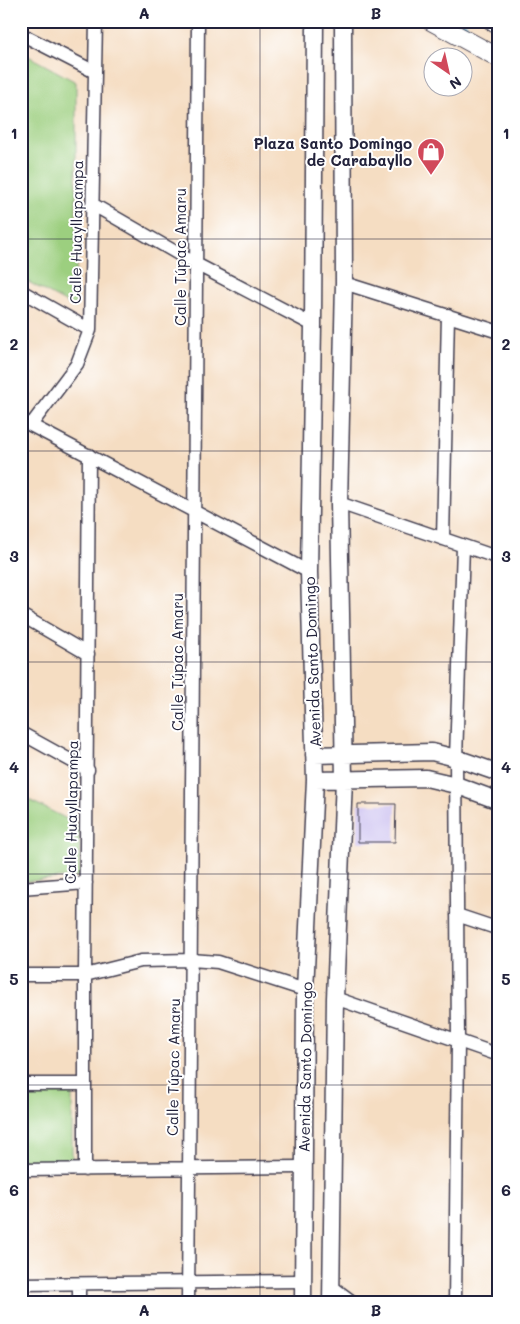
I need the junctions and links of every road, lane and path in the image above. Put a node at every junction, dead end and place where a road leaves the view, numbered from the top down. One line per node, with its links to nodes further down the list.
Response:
1 (96, 21): 10 (street, Calle Huayllapampa)
2 (198, 21): 12 (street, Calle Túpac Amaru)
3 (314, 21): 16 (street, Avenida Santo Domingo)
4 (343, 21): 13 (street, Avenida Santo Domingo)
5 (431, 21): 9 (main road)
6 (492, 21): 7 (main road)
7 (499, 26)
8 (21, 34): 10 (street)
9 (499, 58)
10 (95, 72): 11 (street, Calle Huayllapampa)
11 (92, 204): 12 (street); 17 (street, Calle Huayllapampa)
12 (196, 264): 16 (street); 22 (street, Calle Túpac Amaru)
13 (344, 283): 15 (street); 21 (street, Avenida Santo Domingo)
14 (21, 291): 17 (street)
15 (448, 315): 18 (street); 23 (street)
16 (313, 325): 26 (street, Avenida Santo Domingo)
17 (90, 330): 19 (street, Calle Huayllapampa)
18 (499, 332)
19 (26, 423): 20 (street)
20 (89, 455): 22 (street); 28 (street, Calle Huayllapampa)
21 (339, 503): 23 (street); 30 (street, Avenida Santo Domingo)
22 (194, 512): 26 (street); 43 (street, Calle Túpac Amaru)
23 (443, 539): 24 (street)
24 (463, 546): 25 (street); 32 (street)
25 (499, 558)
26 (309, 572): 31 (street, Avenida Santo Domingo)
27 (21, 614): 28 (street)
28 (88, 654): 33 (street, Calle Huayllapampa)
29 (21, 733): 33 (street)
30 (344, 753): 31 (street); 32 (street); 35 (street, Avenida Santo Domingo)
31 (314, 755): 36 (street, Avenida Santo Domingo)
32 (456, 758): 34 (street); 37 (street)
33 (88, 770): 39 (street, Calle Huayllapampa)
34 (499, 773)
35 (344, 779): 36 (street); 37 (street); 47 (street, Avenida Santo Domingo)
36 (314, 780): 46 (street, Avenida Santo Domingo)
37 (456, 785): 38 (street); 41 (street)
38 (499, 800)
39 (86, 883): 40 (street); 45 (street, Calle Huayllapampa)
40 (21, 888)
41 (457, 915): 42 (street); 48 (street)
42 (499, 928)
43 (191, 960): 45 (street); 46 (street); 53 (street, Calle Túpac Amaru)
44 (21, 975): 45 (street)
45 (85, 975): 51 (street, Calle Huayllapampa)
46 (306, 990): 52 (street, Avenida Santo Domingo)
47 (335, 998): 48 (street); 60 (street, Avenida Santo Domingo)
48 (458, 1041): 49 (street); 66 (street)
49 (499, 1055)
50 (21, 1084): 51 (street)
51 (85, 1084): 55 (street, Calle Huayllapampa)
52 (303, 1167): 53 (street); 56 (street, Avenida Santo Domingo)
53 (189, 1169): 55 (street); 57 (street, Calle Túpac Amaru)
54 (21, 1170): 55 (street)
55 (85, 1170)
56 (303, 1280): 57 (street); 63 (street, Avenida Santo Domingo)
57 (188, 1282): 59 (street); 62 (street, Calle Túpac Amaru)
58 (21, 1284): 59 (street)
59 (79, 1284): 61 (street)
60 (332, 1286): 64 (street, Avenida Santo Domingo); 65 (street)
61 (79, 1303)
62 (188, 1303)
63 (303, 1303)
64 (331, 1303)
65 (354, 1303)
66 (454, 1303)

